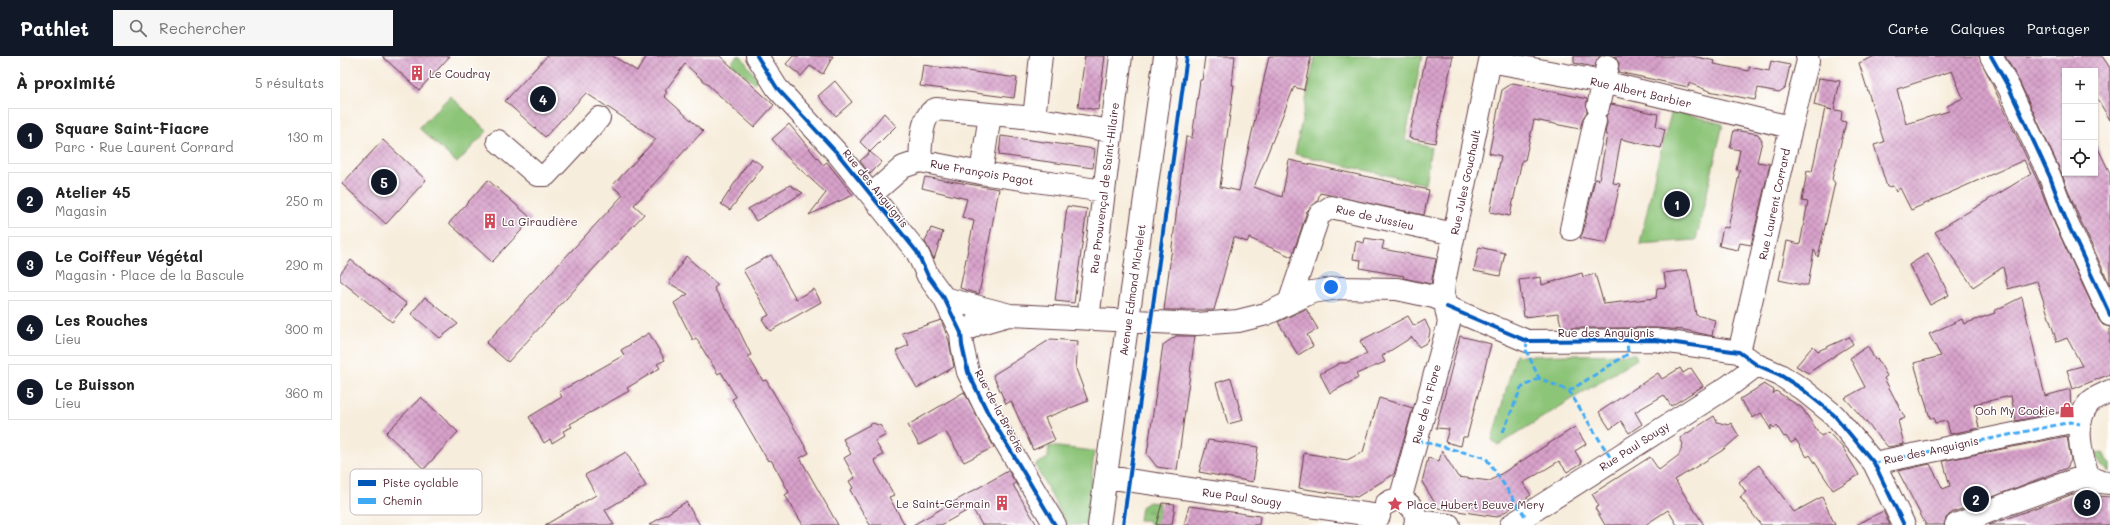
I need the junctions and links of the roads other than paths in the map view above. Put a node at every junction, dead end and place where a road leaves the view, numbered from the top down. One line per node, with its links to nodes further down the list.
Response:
1 (757, 56): 18 (street, Rue des Anguignis)
2 (1041, 56): 11 (street)
3 (1121, 56): 13 (street, Rue Prouvençal de Saint-Hilaire)
4 (1165, 56): 27 (street, Avenue Edmond Michelet)
5 (1807, 56): 12 (street, Rue Laurent Corrard)
6 (1991, 56): 25 (street)
7 (1491, 58): 8 (street, Rue Albert Barbier); 20 (street, Rue Jules Gouchault)
8 (1605, 74): 12 (street, Rue Albert Barbier); 19 (street)
9 (990, 115): 11 (street); 15 (street); 16 (street)
10 (599, 118): 14 (street)
11 (1034, 118): 13 (street)
12 (1790, 126): 29 (street, Rue Laurent Corrard)
13 (1111, 131): 17 (street, Rue Prouvençal de Saint-Hilaire)
14 (498, 141)
15 (920, 161): 16 (street, Rue François Pagot); 18 (street, Rue François Pagot)
16 (981, 174): 17 (street, Rue François Pagot)
17 (1104, 191): 26 (street, Rue Prouvençal de Saint-Hilaire)
18 (871, 195): 21 (street, Rue des Anguignis)
19 (1571, 228)
20 (1454, 234): 22 (street, Rue de Jussieu); 23 (street, Rue Jules Gouchault)
21 (944, 298): 24 (street, Rue des Anguignis); 28 (street, Rue de la Brèche)
22 (1289, 303): 23 (street, Rue des Anguignis); 27 (street, Rue des Anguignis)
23 (1446, 304): 29 (street, Rue des Anguignis); 37 (street, Rue de la Flore)
24 (1010, 315): 26 (street, Rue des Anguignis); 28 (street)
25 (2110, 315)
26 (1088, 319): 27 (street, Rue des Anguignis)
27 (1128, 321): 35 (street, Avenue Edmond Michelet)
28 (961, 333): 40 (street, Rue de la Brèche)
29 (1739, 352): 30 (street, Rue des Anguignis)
30 (1757, 365): 33 (street, Rue des Anguignis); 43 (street, Rue Paul Sougy)
31 (2110, 391): 32 (street)
32 (2080, 424): 33 (street, Rue des Anguignis); 34 (street)
33 (1874, 462): 44 (street)
34 (2088, 475): 36 (street); 45 (street)
35 (1106, 477): 38 (street, Rue Paul Sougy); 41 (street, Avenue Edmond Michelet)
36 (2110, 483)
37 (1400, 500): 38 (street); 39 (street)
38 (1380, 521)
39 (1416, 523): 42 (street)
40 (1055, 525)
41 (1099, 525)
42 (1449, 525)
43 (1511, 525)
44 (1904, 525)
45 (1956, 525)

